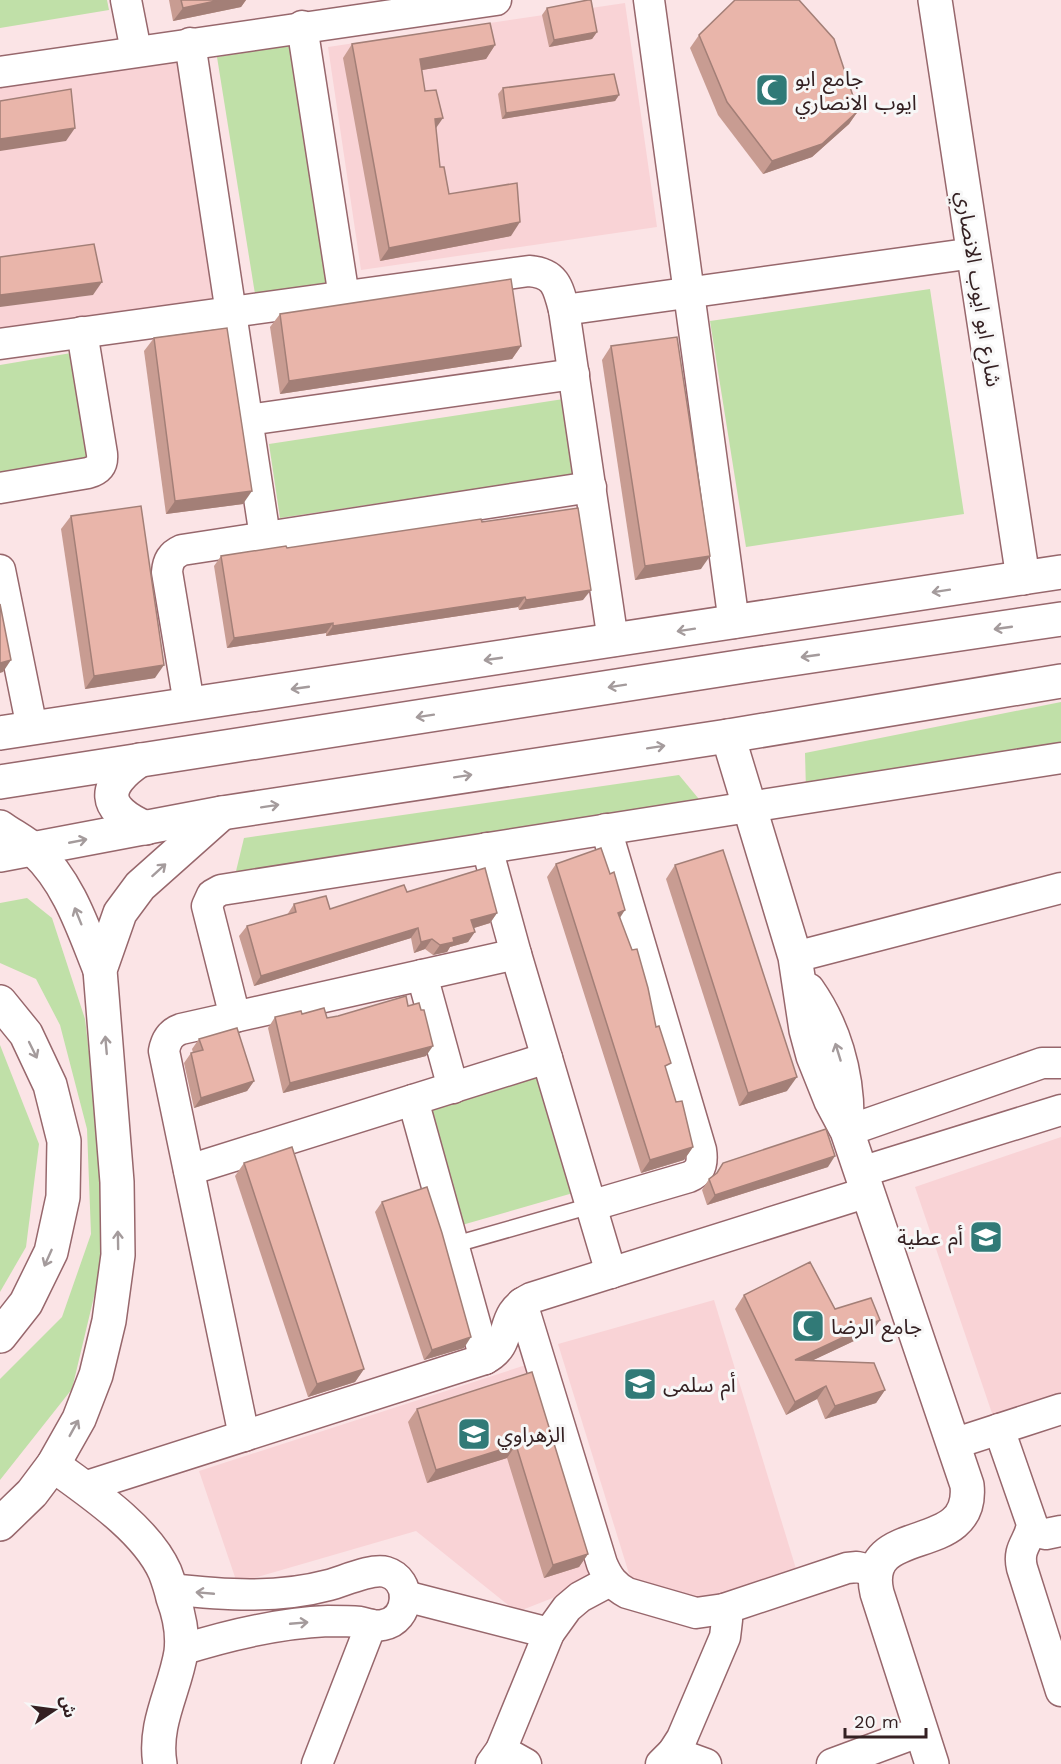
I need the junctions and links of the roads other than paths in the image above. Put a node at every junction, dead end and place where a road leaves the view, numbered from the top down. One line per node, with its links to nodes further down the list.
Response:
1 (126, 0): 8 (street)
2 (496, 0): 5 (street)
3 (649, 0): 11 (street)
4 (935, 0): 10 (main road, شارع ابو ايوب الانصاري)
5 (402, 6): 6 (street)
6 (302, 27): 7 (street); 12 (street)
7 (190, 43): 8 (street); 14 (street)
8 (136, 51): 9 (street)
9 (0, 72)
10 (974, 253): 11 (street); 24 (main road, شارع ابو ايوب الانصاري)
11 (689, 292): 13 (street); 26 (street)
12 (344, 297): 13 (street); 14 (street)
13 (564, 310): 17 (street)
14 (231, 313): 15 (street); 18 (street)
15 (82, 332): 16 (street); 20 (street)
16 (0, 344)
17 (574, 375): 18 (street); 19 (street)
18 (248, 420): 21 (street)
19 (591, 487): 21 (street); 27 (street)
20 (0, 488)
21 (265, 537): 29 (street)
22 (0, 570): 30 (street)
23 (1061, 572): 24 (main road)
24 (1023, 578): 26 (main road, one-way to 26)
25 (1061, 620): 34 (main road, one-way to 34)
26 (734, 623): 27 (main road, one-way to 27)
27 (613, 641): 29 (main road, one-way to 29)
28 (1061, 681): 32 (main road)
29 (189, 704): 30 (main road)
30 (32, 728): 31 (main road)
31 (0, 733)
32 (728, 736): 36 (main road); 37 (main road, one-way to 32)
33 (1061, 759): 36 (street)
34 (140, 760): 35 (main road); 39 (main road)
35 (0, 782)
36 (749, 806): 40 (street); 46 (main road)
37 (222, 813): 39 (main road); 47 (main road, one-way to 37)
38 (0, 827): 42 (main road)
39 (146, 828): 42 (main road, one-way to 39)
40 (606, 829): 41 (street); 59 (street)
41 (487, 848): 45 (street); 50 (street)
42 (34, 850): 43 (main road); 47 (main road, one-way to 42)
43 (0, 855)
44 (1061, 888): 46 (street)
45 (516, 954): 48 (street); 51 (street)
46 (797, 967): 56 (main road)
47 (99, 970): 69 (main road, one-way to 47)
48 (422, 975): 50 (street); 53 (street)
49 (0, 1002): 63 (main road, one-way to 63)
50 (235, 1017): 57 (street)
51 (547, 1058): 53 (street); 59 (street)
52 (1061, 1063): 56 (street)
53 (453, 1088): 54 (street)
54 (413, 1100): 57 (street); 60 (street)
55 (1061, 1110): 58 (street)
56 (847, 1131): 58 (main road)
57 (189, 1170): 67 (street)
58 (865, 1182): 61 (street); 68 (main road)
59 (590, 1206): 60 (lane); 61 (street)
60 (453, 1245): 64 (street)
61 (610, 1273): 62 (street)
62 (522, 1303): 64 (street); 75 (street)
63 (0, 1336)
64 (485, 1359): 67 (street)
65 (1061, 1409): 66 (street)
66 (999, 1429): 68 (street); 72 (street)
67 (244, 1436): 70 (street)
68 (953, 1444): 74 (main road)
69 (53, 1465): 70 (main road); 71 (main road)
70 (84, 1488): 76 (main road)
71 (0, 1524)
72 (1031, 1531): 73 (street); 84 (street)
73 (1061, 1531)
74 (875, 1571): 79 (street); 85 (main road)
75 (610, 1581): 79 (street); 82 (street)
76 (170, 1589): 77 (street, one-way to 76); 83 (main road)
77 (248, 1594): 78 (street); 81 (street)
78 (405, 1596): 80 (street); 82 (street)
79 (724, 1609): 86 (street)
80 (371, 1625): 81 (street, one-way to 80); 89 (street)
81 (252, 1630): 83 (street)
82 (549, 1633): 87 (street)
83 (181, 1650): 88 (main road)
84 (1061, 1691)
85 (921, 1731): 91 (street); 92 (main road)
86 (667, 1758): 90 (street)
87 (506, 1759)
88 (156, 1763)
89 (317, 1764)
90 (706, 1764)
91 (832, 1764)
92 (932, 1764)

